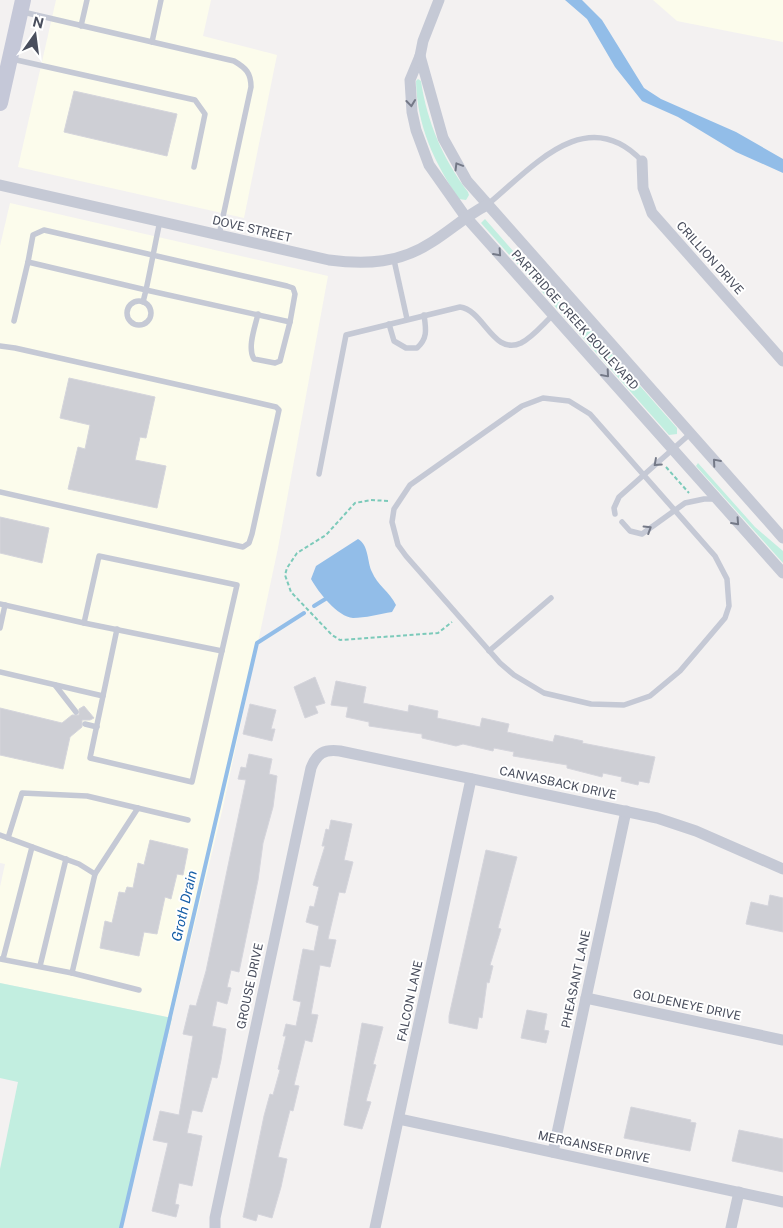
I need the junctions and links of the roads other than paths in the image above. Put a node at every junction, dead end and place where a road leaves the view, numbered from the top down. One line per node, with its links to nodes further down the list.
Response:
1 (87, 0): 5 (lane)
2 (161, 0): 6 (lane)
3 (439, 0): 7 (street, PARTRIDGE CREEK BOULEVARD)
4 (22, 6): 5 (lane); 8 (main road)
5 (81, 26): 6 (lane)
6 (152, 42): 16 (lane)
7 (420, 56): 13 (street, PARTRIDGE CREEK BOULEVARD, one-way to 7); 14 (street, PARTRIDGE CREEK BOULEVARD, one-way to 14)
8 (10, 58): 9 (main road); 11 (lane)
9 (0, 103)
10 (642, 161): 13 (lane); 30 (street, CRILLION DRIVE)
11 (194, 167)
12 (0, 185): 15 (street, DOVE STREET)
13 (487, 205): 14 (street, DOVE STREET); 31 (street, PARTRIDGE CREEK BOULEVARD)
14 (465, 216): 18 (street, DOVE STREET); 24 (street, PARTRIDGE CREEK BOULEVARD, one-way to 24)
15 (160, 221): 16 (street, DOVE STREET); 17 (lane)
16 (219, 235): 18 (street, DOVE STREET)
17 (153, 255): 19 (lane); 20 (lane); 27 (lane)
18 (394, 260): 25 (lane)
19 (28, 262): 20 (lane); 26 (lane)
20 (146, 290): 21 (lane); 22 (lane)
21 (143, 302): 21 (lane)
22 (258, 314): 27 (lane); 27 (lane)
23 (424, 315): 24 (lane); 25 (lane); 28 (lane)
24 (553, 315): 32 (street, PARTRIDGE CREEK BOULEVARD, one-way to 32)
25 (407, 319): 28 (lane)
26 (14, 321)
27 (290, 322)
28 (389, 324): 33 (lane)
29 (0, 346): 35 (lane)
30 (783, 361)
31 (691, 433): 32 (lane); 40 (street, PARTRIDGE CREEK BOULEVARD, one-way to 31)
32 (672, 449): 34 (lane, one-way to 34); 36 (street, PARTRIDGE CREEK BOULEVARD)
33 (320, 474)
34 (642, 476): 37 (lane); 38 (lane); 48 (lane)
35 (0, 492)
36 (716, 499): 37 (lane); 41 (street, PARTRIDGE CREEK BOULEVARD, one-way to 41)
37 (673, 509): 39 (lane, one-way to 37); 48 (lane)
38 (615, 514)
39 (622, 522)
40 (783, 538)
41 (783, 573)
42 (551, 598): 48 (lane)
43 (2, 604): 44 (lane); 45 (lane)
44 (84, 623): 46 (lane); 47 (lane)
45 (0, 628)
46 (117, 630): 47 (lane); 51 (lane)
47 (222, 651): 54 (lane)
48 (489, 651)
49 (0, 672): 50 (lane)
50 (55, 685): 51 (lane); 52 (lane)
51 (103, 696): 54 (lane)
52 (76, 712)
53 (85, 724): 54 (lane)
54 (97, 726)
55 (321, 752): 56 (street, CANVASBACK DRIVE); 76 (street, GROUSE DRIVE)
56 (471, 779): 58 (street, CANVASBACK DRIVE); 72 (street, FALCON LANE)
57 (138, 808): 59 (lane); 61 (lane); 65 (lane)
58 (626, 811): 64 (street, CANVASBACK DRIVE); 70 (street, PHEASANT LANE)
59 (188, 820)
60 (0, 835): 61 (lane)
61 (8, 838): 62 (lane)
62 (32, 846): 63 (lane); 66 (lane)
63 (66, 859): 65 (lane); 67 (lane)
64 (783, 870)
65 (95, 874): 68 (lane)
66 (1, 959): 67 (lane)
67 (40, 966): 68 (lane)
68 (72, 972): 69 (lane)
69 (139, 990)
70 (586, 998): 71 (street, GOLDENEYE DRIVE); 73 (street, PHEASANT LANE)
71 (783, 1040)
72 (399, 1119): 73 (street, MERGANSER DRIVE); 77 (street, FALCON LANE)
73 (553, 1152): 74 (street, MERGANSER DRIVE)
74 (739, 1192): 75 (street, MERGANSER DRIVE); 78 (street)
75 (783, 1202)
76 (215, 1228)
77 (376, 1228)
78 (731, 1228)

